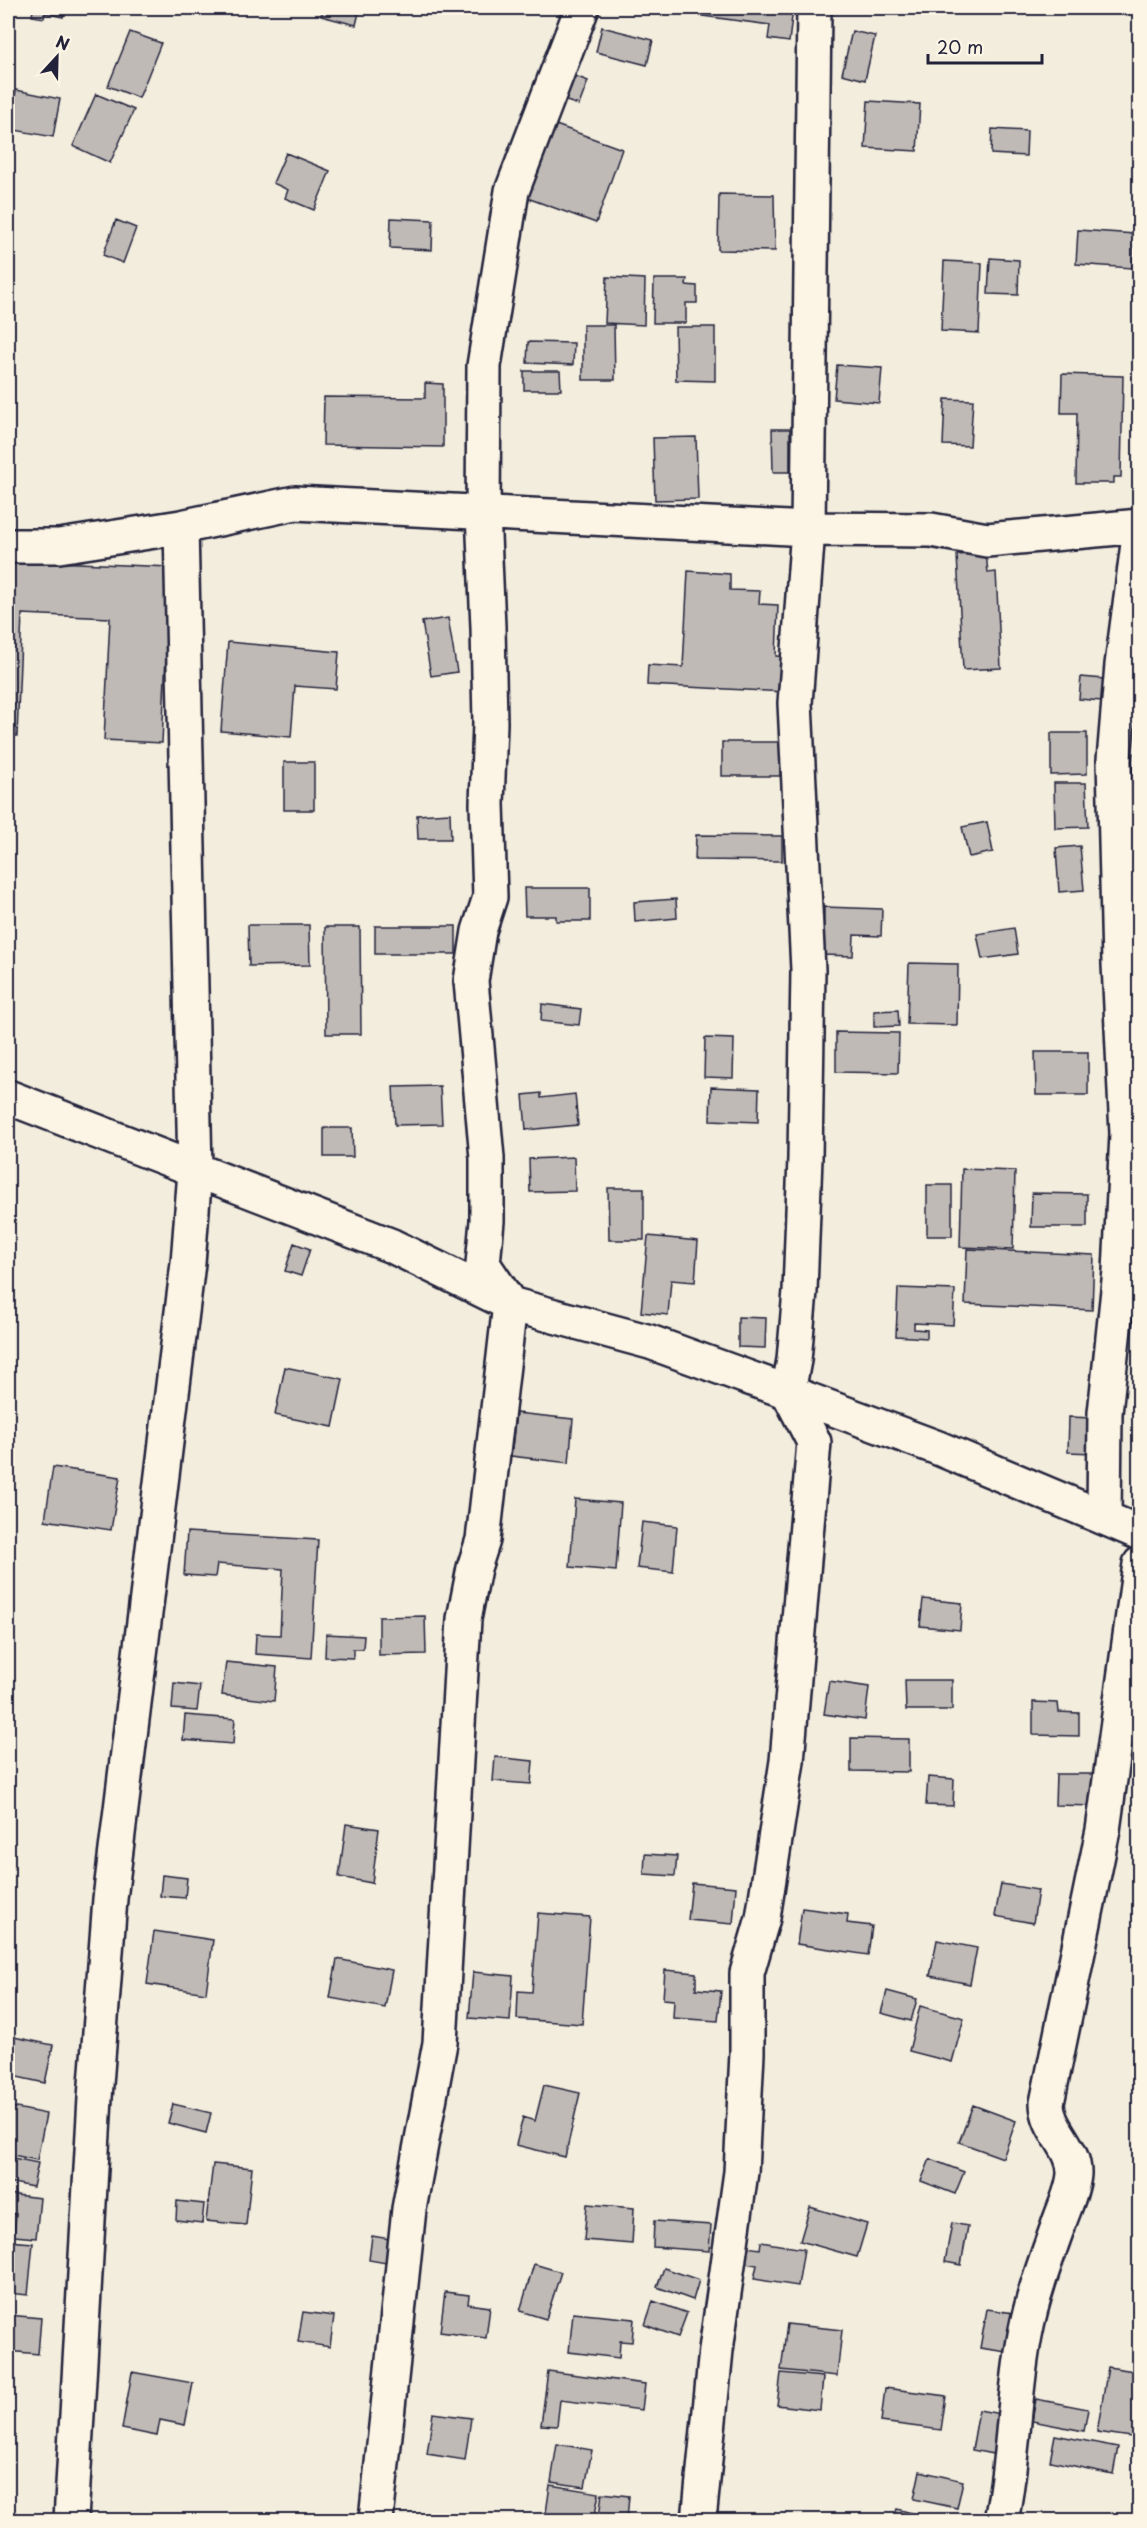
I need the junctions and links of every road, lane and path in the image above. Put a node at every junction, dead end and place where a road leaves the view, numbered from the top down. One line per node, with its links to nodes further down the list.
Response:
1 (582, 8): 3 (street)
2 (814, 8): 6 (street)
3 (483, 513): 4 (street); 6 (street); 10 (street)
4 (181, 527): 7 (street); 9 (street)
5 (1140, 527): 6 (street); 12 (street)
6 (808, 529): 11 (street)
7 (8, 546)
8 (8, 1097): 9 (street)
9 (195, 1171): 10 (street); 15 (street)
10 (510, 1304): 11 (street); 16 (street)
11 (788, 1392): 12 (street); 17 (street)
12 (1104, 1517): 13 (street)
13 (1140, 1533)
14 (1140, 1564): 18 (street)
15 (70, 2520)
16 (376, 2520)
17 (699, 2520)
18 (1001, 2520)

